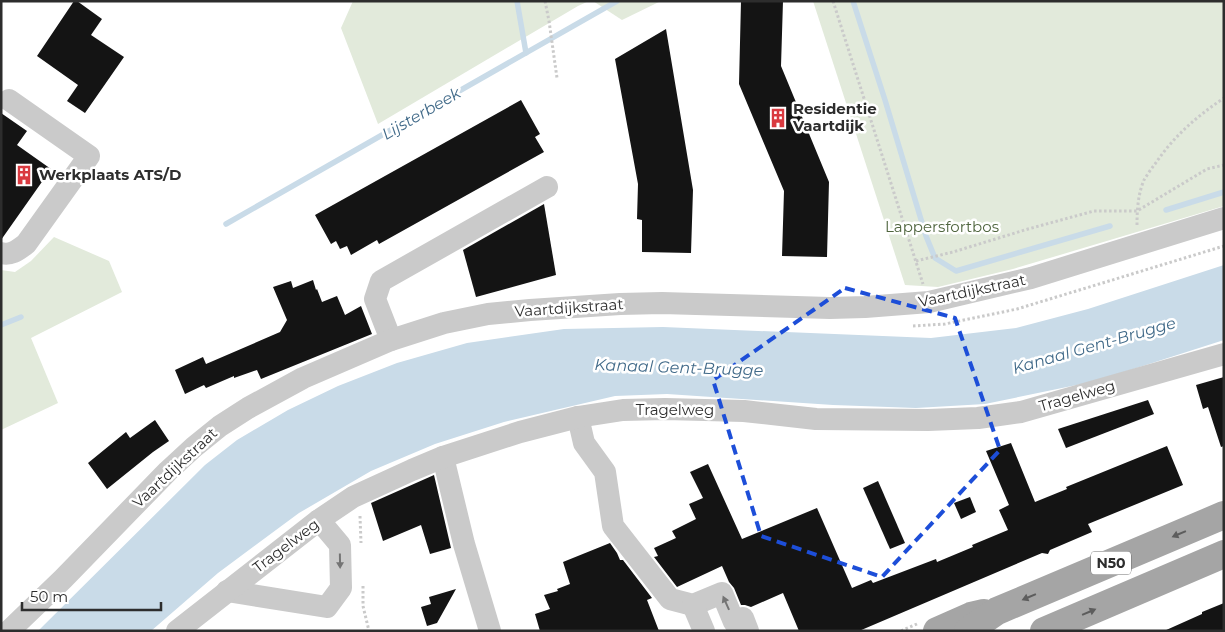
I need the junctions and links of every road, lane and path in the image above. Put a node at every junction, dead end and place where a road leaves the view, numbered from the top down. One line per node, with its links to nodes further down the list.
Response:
1 (544, 1): 3 (path)
2 (833, 1): 13 (path)
3 (558, 78)
4 (1224, 98): 8 (path)
5 (9, 100): 12 (street)
6 (1224, 165): 8 (path)
7 (547, 187): 16 (street)
8 (1137, 211): 10 (path); 13 (path)
9 (1224, 218): 10 (street, Vaartdijkstraat)
10 (1141, 244): 14 (street, Vaartdijkstraat)
11 (1224, 246): 15 (path, Vaartdijkstraat)
12 (1, 253)
13 (916, 260): 14 (path)
14 (929, 302): 16 (street, Vaartdijkstraat)
15 (910, 326)
16 (392, 340): 26 (street, Vaartdijkstraat)
17 (1224, 354): 18 (street, Tragelweg)
18 (578, 417): 19 (street, Tragelweg); 24 (street)
19 (444, 457): 21 (street, Tragelweg); 28 (street)
20 (1224, 515): 25 (main road, N50, one-way to 25)
21 (319, 520): 23 (street, Tragelweg); 23 (street, one-way to 23)
22 (1224, 554): 33 (main road, N50, one-way to 22)
23 (227, 591): 27 (street, Tragelweg)
24 (692, 605): 29 (street); 30 (street, one-way to 24)
25 (998, 611): 31 (main road, N50); 32 (main road, N50)
26 (9, 631)
27 (177, 631)
28 (490, 631)
29 (704, 631)
30 (748, 631)
31 (937, 631)
32 (968, 631)
33 (1044, 631)

